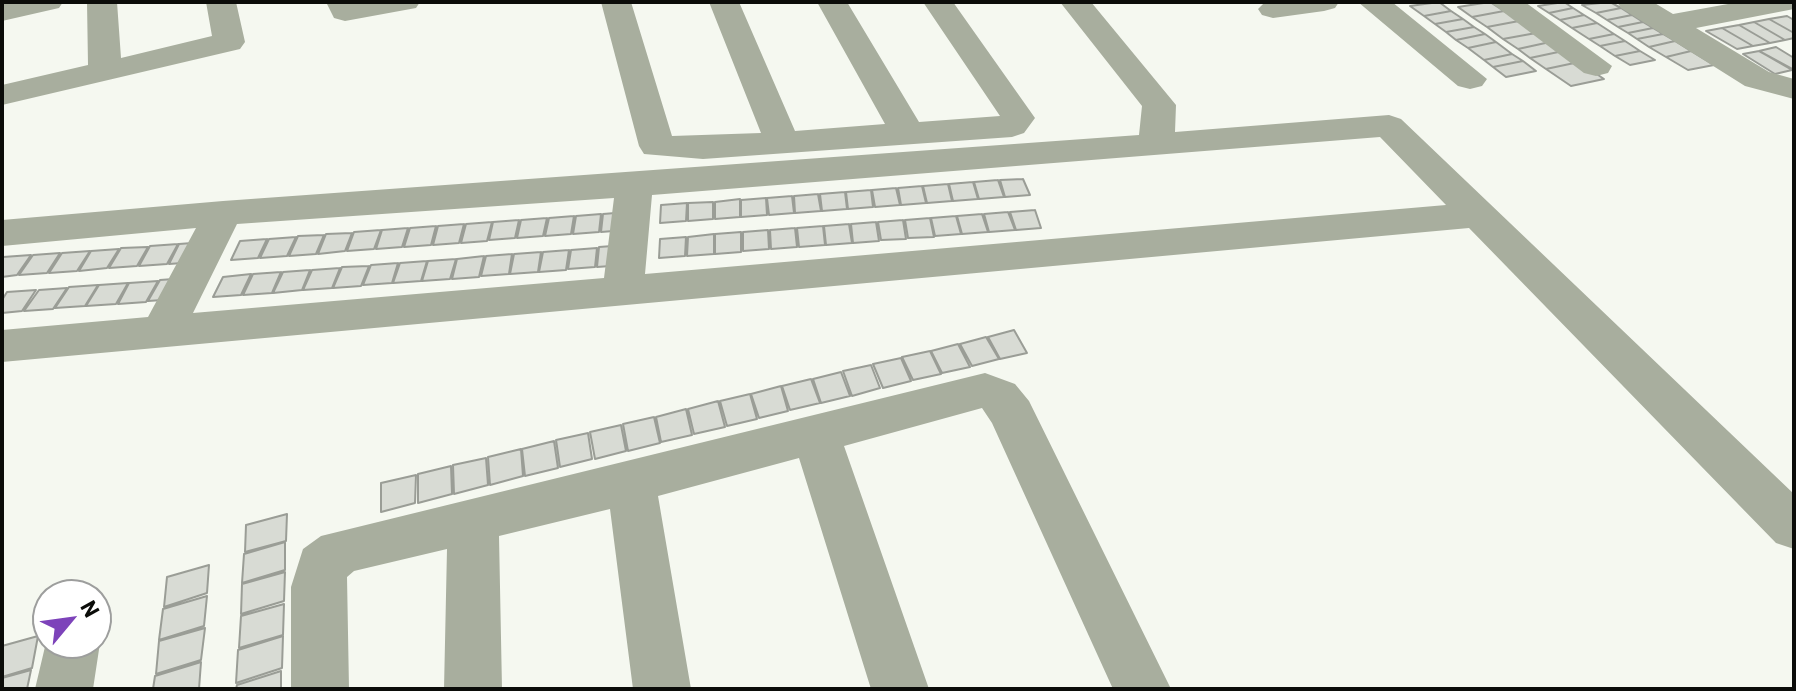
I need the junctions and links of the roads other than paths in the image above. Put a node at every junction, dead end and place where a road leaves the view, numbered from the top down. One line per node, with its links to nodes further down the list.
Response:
1 (48, 2): 17 (street)
2 (102, 2): 20 (street)
3 (221, 2): 20 (street)
4 (341, 2): 5 (street)
5 (405, 2)
6 (616, 2): 25 (street)
7 (724, 2): 25 (street)
8 (832, 2): 24 (street)
9 (938, 2): 24 (street)
10 (1075, 2): 26 (street)
11 (1324, 2): 16 (street)
12 (1373, 2): 21 (street)
13 (1505, 2): 19 (street)
14 (1632, 2): 18 (street)
15 (1788, 2): 18 (street)
16 (1273, 9)
17 (2, 12)
18 (1670, 24): 22 (street)
19 (1596, 66)
20 (105, 71): 23 (street)
21 (1470, 79)
22 (1794, 89)
23 (2, 95)
24 (908, 134): 25 (street)
25 (783, 143)
26 (1156, 144): 27 (street); 29 (street)
27 (634, 185): 28 (street); 31 (street)
28 (223, 213): 30 (street); 32 (street)
29 (1478, 215): 31 (street); 37 (street)
30 (2, 233)
31 (623, 291): 32 (street)
32 (162, 332): 33 (street)
33 (2, 346)
34 (815, 432): 35 (street); 43 (street); 44 (street)
35 (631, 483): 36 (street); 42 (street)
36 (473, 521): 40 (street); 41 (street)
37 (1794, 527)
38 (69, 659): 39 (street)
39 (64, 689)
40 (320, 689)
41 (473, 689)
42 (662, 689)
43 (900, 689)
44 (1142, 689)

